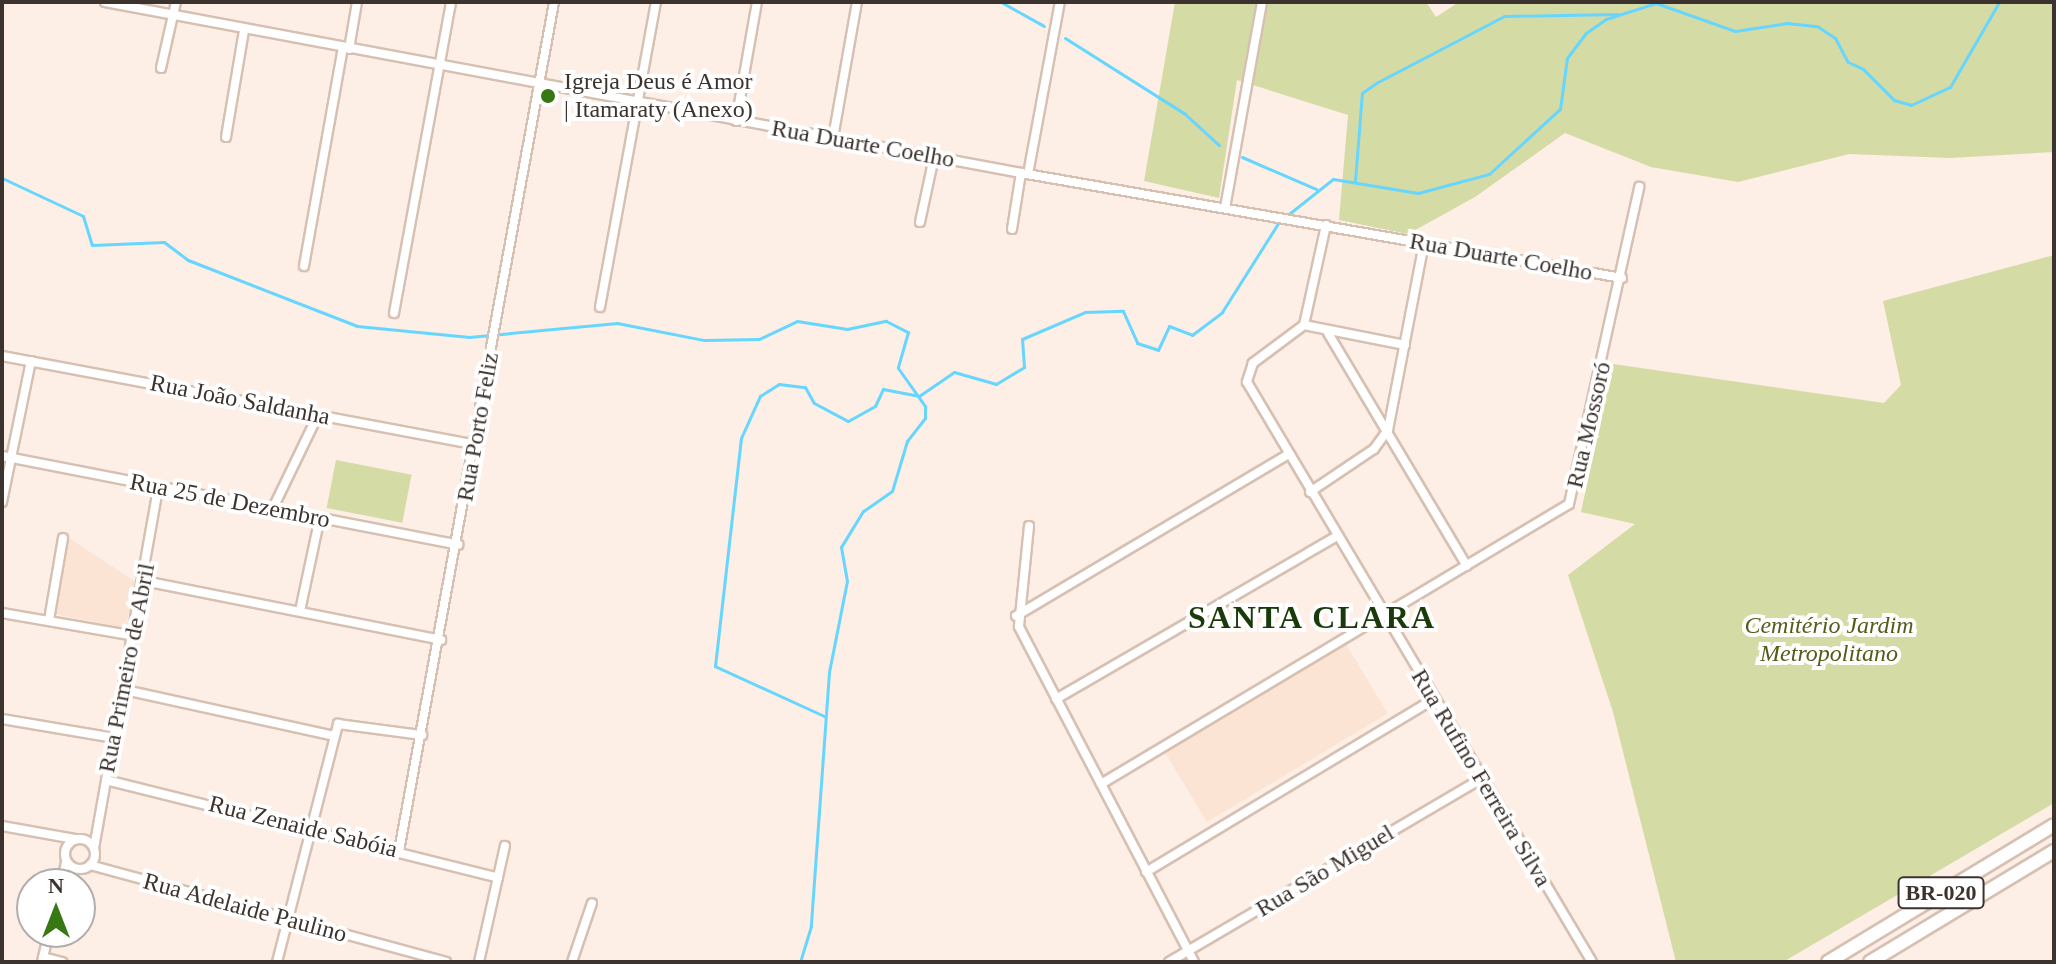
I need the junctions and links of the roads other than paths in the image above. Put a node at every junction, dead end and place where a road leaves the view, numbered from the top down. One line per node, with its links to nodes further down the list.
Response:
1 (105, 2): 11 (street, Rua Duarte Coelho)
2 (176, 2): 11 (street)
3 (357, 2): 13 (street)
4 (451, 2): 14 (street)
5 (554, 2): 16 (street, Rua Porto Feliz)
6 (656, 2): 17 (street)
7 (757, 2): 18 (street)
8 (857, 2): 20 (street)
9 (1060, 2): 22 (street)
10 (1262, 2): 24 (street)
11 (173, 17): 12 (street, Rua Duarte Coelho); 15 (street)
12 (244, 31): 13 (street, Rua Duarte Coelho); 19 (street)
13 (346, 49): 14 (street, Rua Duarte Coelho); 29 (street)
14 (439, 65): 16 (street, Rua Duarte Coelho); 32 (street)
15 (161, 68)
16 (538, 84): 17 (street, Rua Duarte Coelho); 40 (street, Rua Porto Feliz)
17 (638, 103): 18 (street, Rua Duarte Coelho); 31 (street)
18 (736, 121): 20 (street, Rua Duarte Coelho)
19 (226, 137)
20 (833, 138): 21 (street, Rua Duarte Coelho)
21 (934, 157): 22 (street, Rua Duarte Coelho); 25 (street)
22 (1025, 174): 24 (street, Rua Duarte Coelho); 27 (street)
23 (1639, 187): 30 (street, Rua Mossoró)
24 (1225, 208): 26 (street, Rua Duarte Coelho)
25 (920, 222)
26 (1326, 225): 28 (street, Rua Duarte Coelho); 33 (street)
27 (1012, 229)
28 (1424, 243): 30 (street, Rua Duarte Coelho); 35 (street)
29 (304, 266)
30 (1622, 278): 52 (street, Rua Mossoró)
31 (600, 307)
32 (394, 313)
33 (1304, 325): 34 (street); 41 (street, Rua Rufino Ferreira Silva)
34 (1328, 333): 35 (street); 39 (street)
35 (1405, 345): 39 (street)
36 (2, 356): 37 (street, Rua João Saldanha)
37 (31, 361): 38 (street, Rua João Saldanha); 42 (street)
38 (318, 415): 40 (street, Rua João Saldanha); 46 (street)
39 (1388, 430): 44 (street); 52 (street)
40 (477, 445): 51 (street, Rua Porto Feliz)
41 (1287, 455): 44 (street, Rua Rufino Ferreira Silva); 56 (street)
42 (6, 457): 43 (street, Rua 25 de Dezembro); 45 (street)
43 (158, 488): 46 (street, Rua 25 de Dezembro); 53 (street, Rua Primeiro de Abril)
44 (1310, 492): 49 (street, Rua Rufino Ferreira Silva)
45 (2, 502)
46 (273, 508): 47 (street, Rua 25 de Dezembro)
47 (320, 517): 51 (street, Rua 25 de Dezembro); 54 (street)
48 (1029, 526): 56 (street)
49 (1337, 536): 57 (street, Rua Rufino Ferreira Silva); 62 (street)
50 (63, 538): 58 (street)
51 (458, 545): 60 (street, Rua Porto Feliz)
52 (1467, 566): 57 (street, Rua Mossoró)
53 (144, 581): 54 (street); 59 (street, Rua Primeiro de Abril)
54 (300, 611): 60 (street)
55 (2, 613): 58 (street)
56 (1016, 616): 62 (street)
57 (1386, 616): 63 (street, Rua Rufino Ferreira Silva); 70 (street, Rua Mossoró)
58 (49, 620): 59 (street)
59 (135, 636): 61 (street, Rua Primeiro de Abril)
60 (441, 640): 65 (street, Rua Porto Feliz)
61 (125, 690): 66 (street); 67 (street, Rua Primeiro de Abril)
62 (1056, 699): 70 (street)
63 (1434, 699): 68 (street, Rua Rufino Ferreira Silva); 82 (street)
64 (2, 719): 67 (street)
65 (422, 735): 66 (street); 77 (street, Rua Porto Feliz)
66 (334, 736): 73 (street)
67 (114, 738): 69 (street, Rua Primeiro de Abril)
68 (1481, 779): 86 (street, Rua São Miguel); 95 (street, Rua Rufino Ferreira Silva)
69 (106, 780): 73 (street, Rua Zenaide Sabóia); 76 (street, Rua Primeiro de Abril)
70 (1101, 784): 82 (street)
71 (2054, 825): 96 (highway, BR-020)
72 (2, 826): 74 (street)
73 (311, 827): 77 (street, Rua Zenaide Sabóia); 85 (street)
74 (75, 839): 76 (street); 79 (street)
75 (505, 846): 83 (street)
76 (94, 848): 80 (street)
77 (399, 851): 83 (street, Rua Zenaide Sabóia)
78 (2054, 851): 97 (highway, BR-020)
79 (66, 862): 80 (street); 81 (street)
80 (90, 865): 85 (street, Rua Adelaide Paulino)
81 (65, 868)
82 (1146, 872): 86 (street)
83 (498, 878): 91 (street)
84 (592, 903): 92 (street)
85 (287, 921): 89 (street); 90 (street, Rua Adelaide Paulino)
86 (1190, 951): 93 (street, Rua São Miguel); 94 (street)
87 (42, 959): 88 (street)
88 (62, 962)
89 (277, 962)
90 (446, 962)
91 (479, 962)
92 (572, 962)
93 (1169, 962)
94 (1194, 962)
95 (1592, 962)
96 (1828, 962)
97 (1870, 962)

